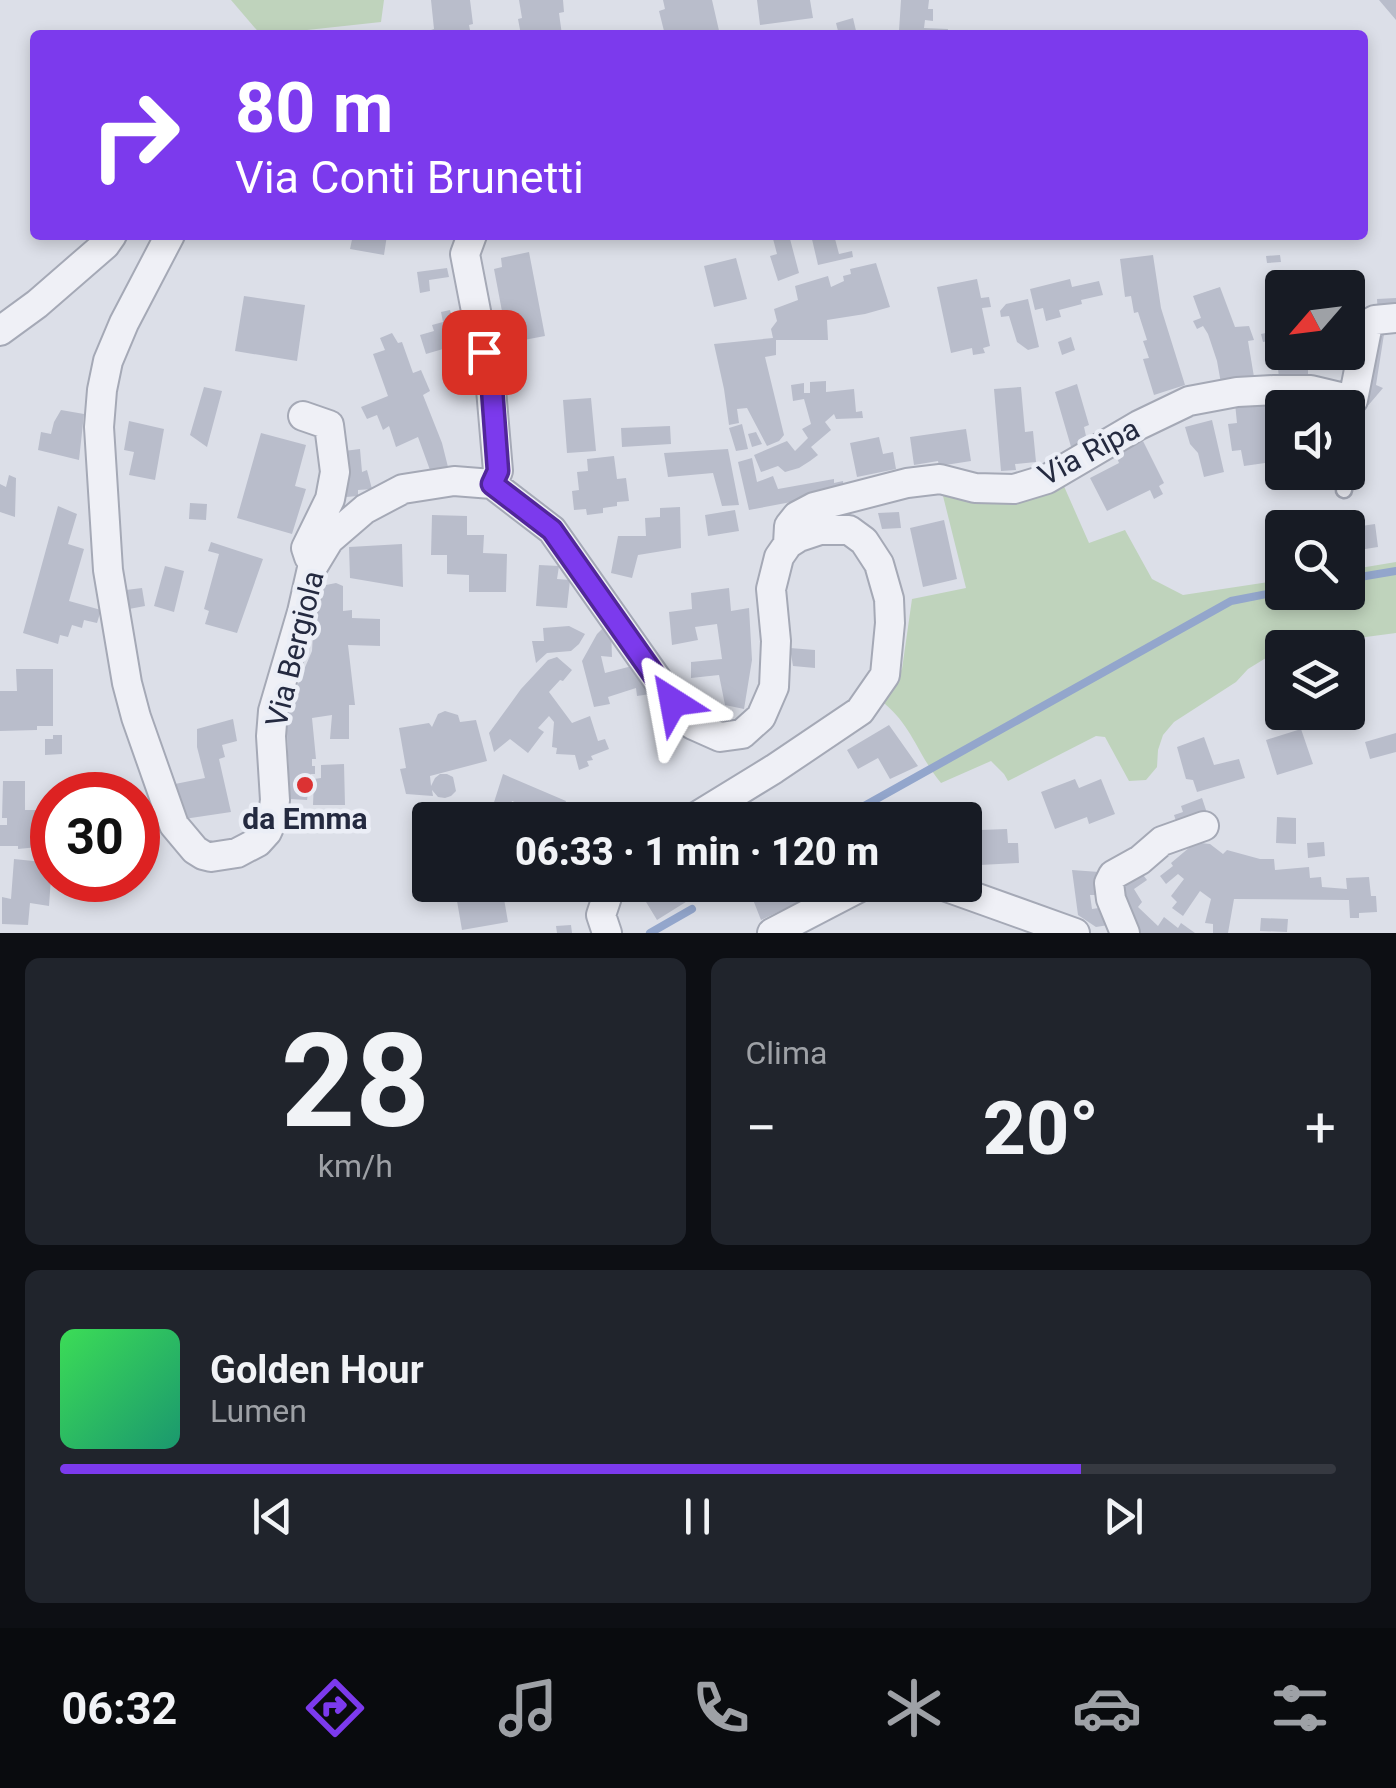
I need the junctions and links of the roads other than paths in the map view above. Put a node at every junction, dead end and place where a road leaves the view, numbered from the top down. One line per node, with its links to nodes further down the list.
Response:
1 (108, 240): 5 (street)
2 (167, 240): 11 (street, Via Bergiola)
3 (470, 240): 9 (street)
4 (1396, 318): 7 (street)
5 (0, 331)
6 (1265, 390): 10 (street, Via Ripa)
7 (1355, 390)
8 (303, 416): 11 (street)
9 (492, 484): 10 (street); 11 (street, Via Bergiola)
10 (788, 544): 12 (street)
11 (312, 568)
12 (721, 802)
13 (1204, 826): 20 (street)
14 (982, 900): 19 (street)
15 (605, 902): 17 (street)
16 (831, 902): 18 (street)
17 (607, 932)
18 (772, 933)
19 (1075, 933)
20 (1126, 933)

